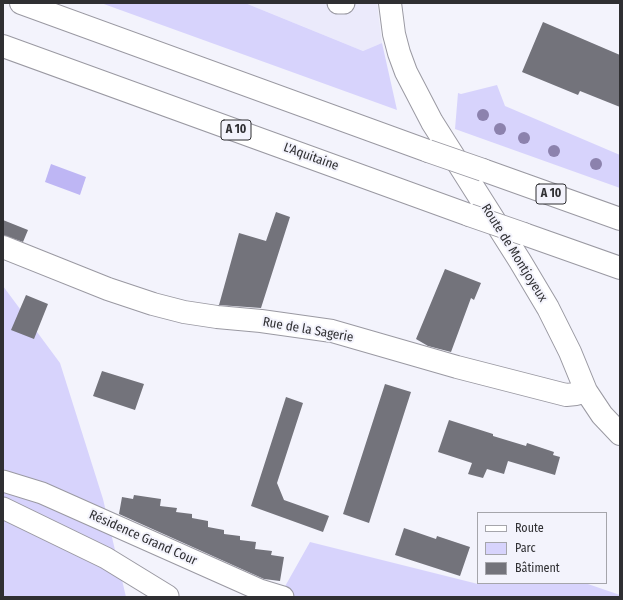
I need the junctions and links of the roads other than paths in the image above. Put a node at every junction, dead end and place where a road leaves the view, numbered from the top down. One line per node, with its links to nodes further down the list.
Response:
1 (21, 3): 6 (main road, A 10, bridge)
2 (338, 3): 3 (street)
3 (344, 3)
4 (390, 3): 9 (main road, Route de Montjoyeux)
5 (3, 46): 8 (main road, L'Aquitaine / A 10, bridge)
6 (620, 219)
7 (3, 247): 9 (main road, Rue de la Sagerie)
8 (620, 268)
9 (586, 391): 10 (main road)
10 (620, 434)
11 (3, 481): 14 (street, Résidence Grand Cour)
12 (3, 508): 13 (street)
13 (169, 597)
14 (283, 597)

